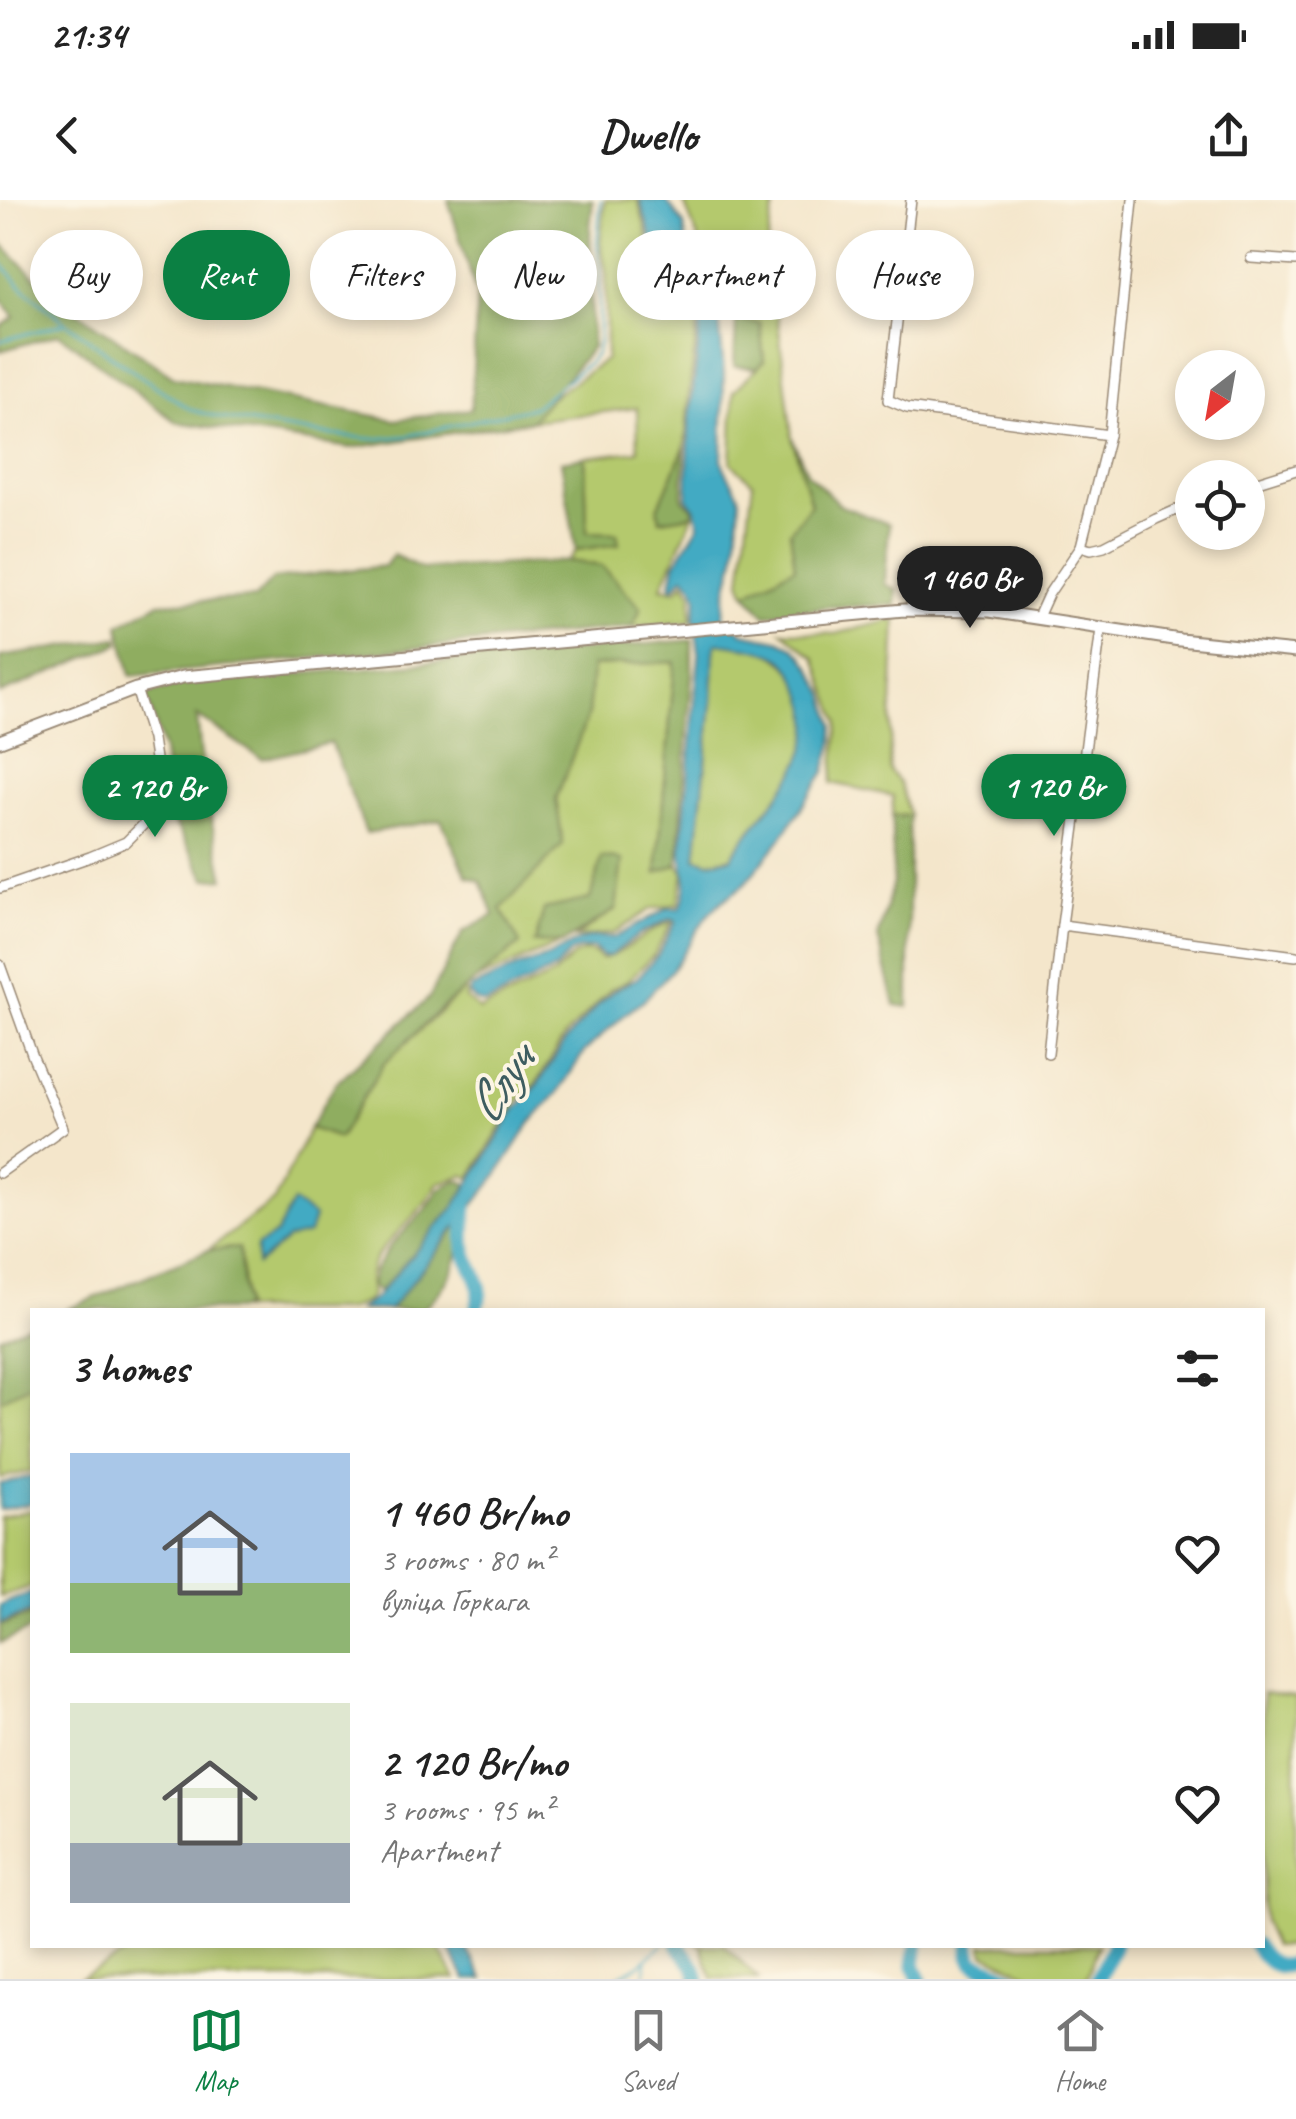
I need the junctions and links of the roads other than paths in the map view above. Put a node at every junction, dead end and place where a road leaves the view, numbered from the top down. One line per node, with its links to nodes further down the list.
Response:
1 (911, 200): 5 (street)
2 (1133, 200): 5 (street)
3 (1251, 258): 4 (street)
4 (1296, 262)
5 (1109, 435): 9 (street)
6 (1296, 470): 7 (street)
7 (1265, 480)
8 (1175, 511): 9 (street)
9 (1081, 546): 10 (street)
10 (1038, 618): 11 (main road); 13 (main road)
11 (1101, 629): 12 (main road); 16 (street)
12 (1296, 652)
13 (136, 689): 14 (main road); 15 (street)
14 (0, 741)
15 (0, 888)
16 (1062, 925): 17 (street); 19 (street)
17 (1296, 956)
18 (1, 970): 20 (street)
19 (1048, 1053)
20 (0, 1172)

